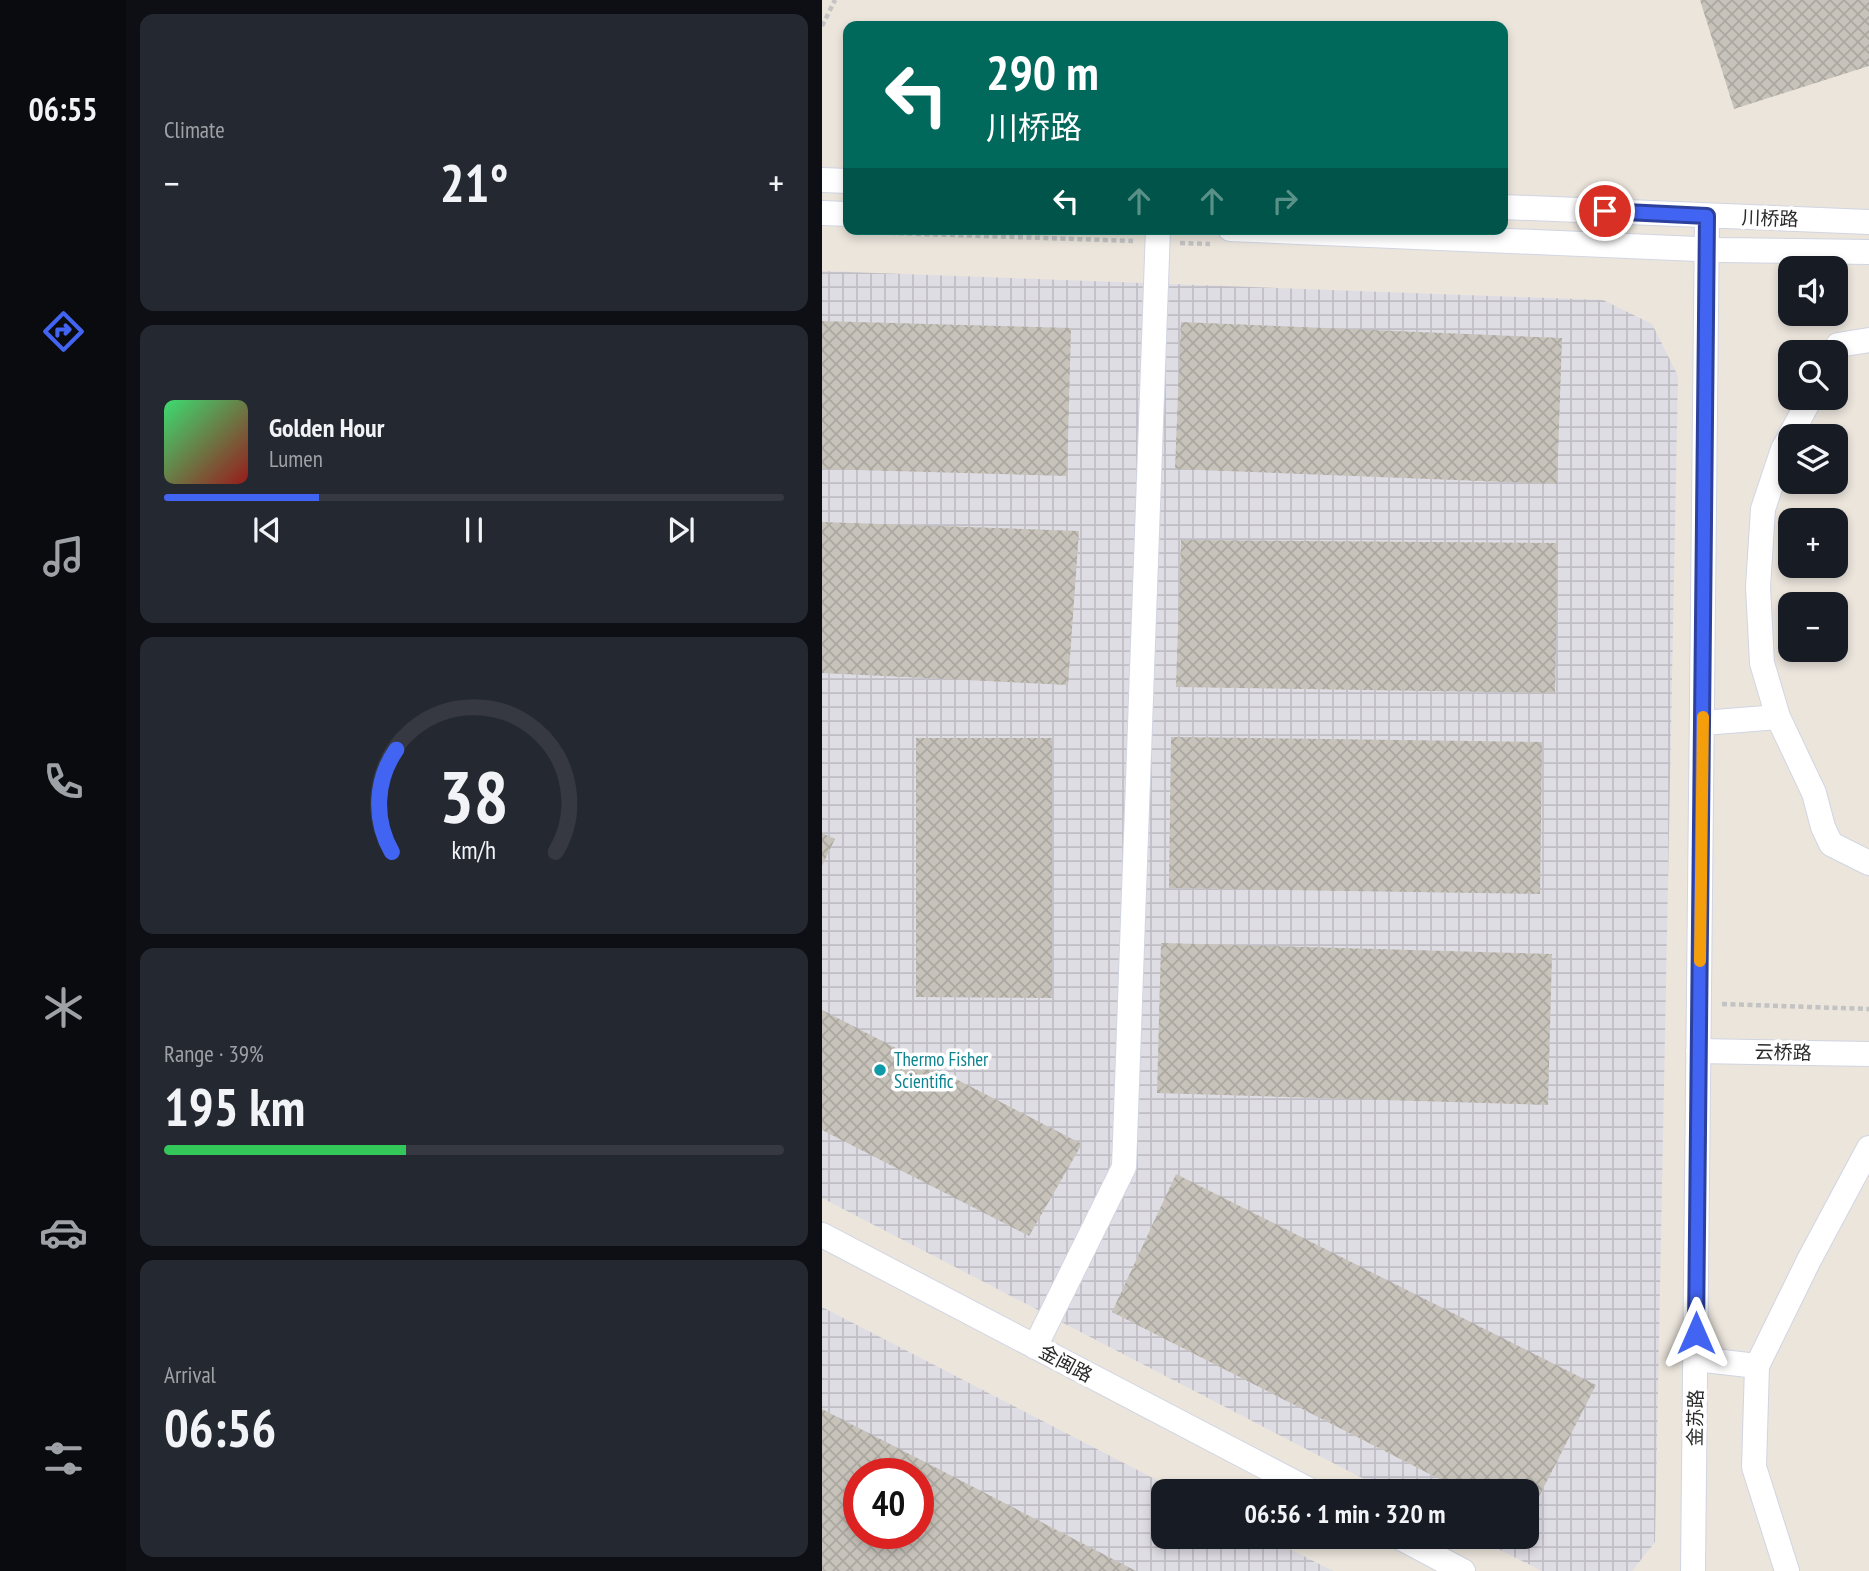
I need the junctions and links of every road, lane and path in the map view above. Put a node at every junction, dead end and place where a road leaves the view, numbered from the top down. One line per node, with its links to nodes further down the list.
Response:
1 (835, 0): 2 (path)
2 (822, 26)
3 (822, 180): 4 (street)
4 (843, 181)
5 (1508, 207): 8 (street, 川桥路)
6 (822, 213): 7 (street)
7 (843, 214)
8 (1707, 216): 9 (street, 川桥路); 12 (street, 金苏路)
9 (1857, 222)
10 (1158, 235): 26 (street)
11 (1381, 235): 12 (street, 川桥路)
12 (1707, 248): 13 (street, 川桥路); 18 (street, 金苏路)
13 (1858, 252)
14 (1868, 340): 15 (street)
15 (1848, 343)
16 (1778, 464): 17 (street)
17 (1778, 717): 18 (street); 19 (street)
18 (1703, 723): 20 (street, 金苏路)
19 (1868, 863)
20 (1699, 1004): 21 (path); 22 (street, 金苏路)
21 (1868, 1009)
22 (1699, 1051): 23 (street, 云桥路); 27 (street, 金苏路)
23 (1868, 1054)
24 (1868, 1148): 28 (street)
25 (822, 1235): 26 (street, 金闽路)
26 (1035, 1347): 29 (street, 金闽路)
27 (1696, 1359): 28 (street); 32 (street, 金苏路)
28 (1757, 1366): 33 (street)
29 (1288, 1479)
30 (1422, 1549): 31 (street)
31 (1463, 1571)
32 (1693, 1571)
33 (1787, 1571)

